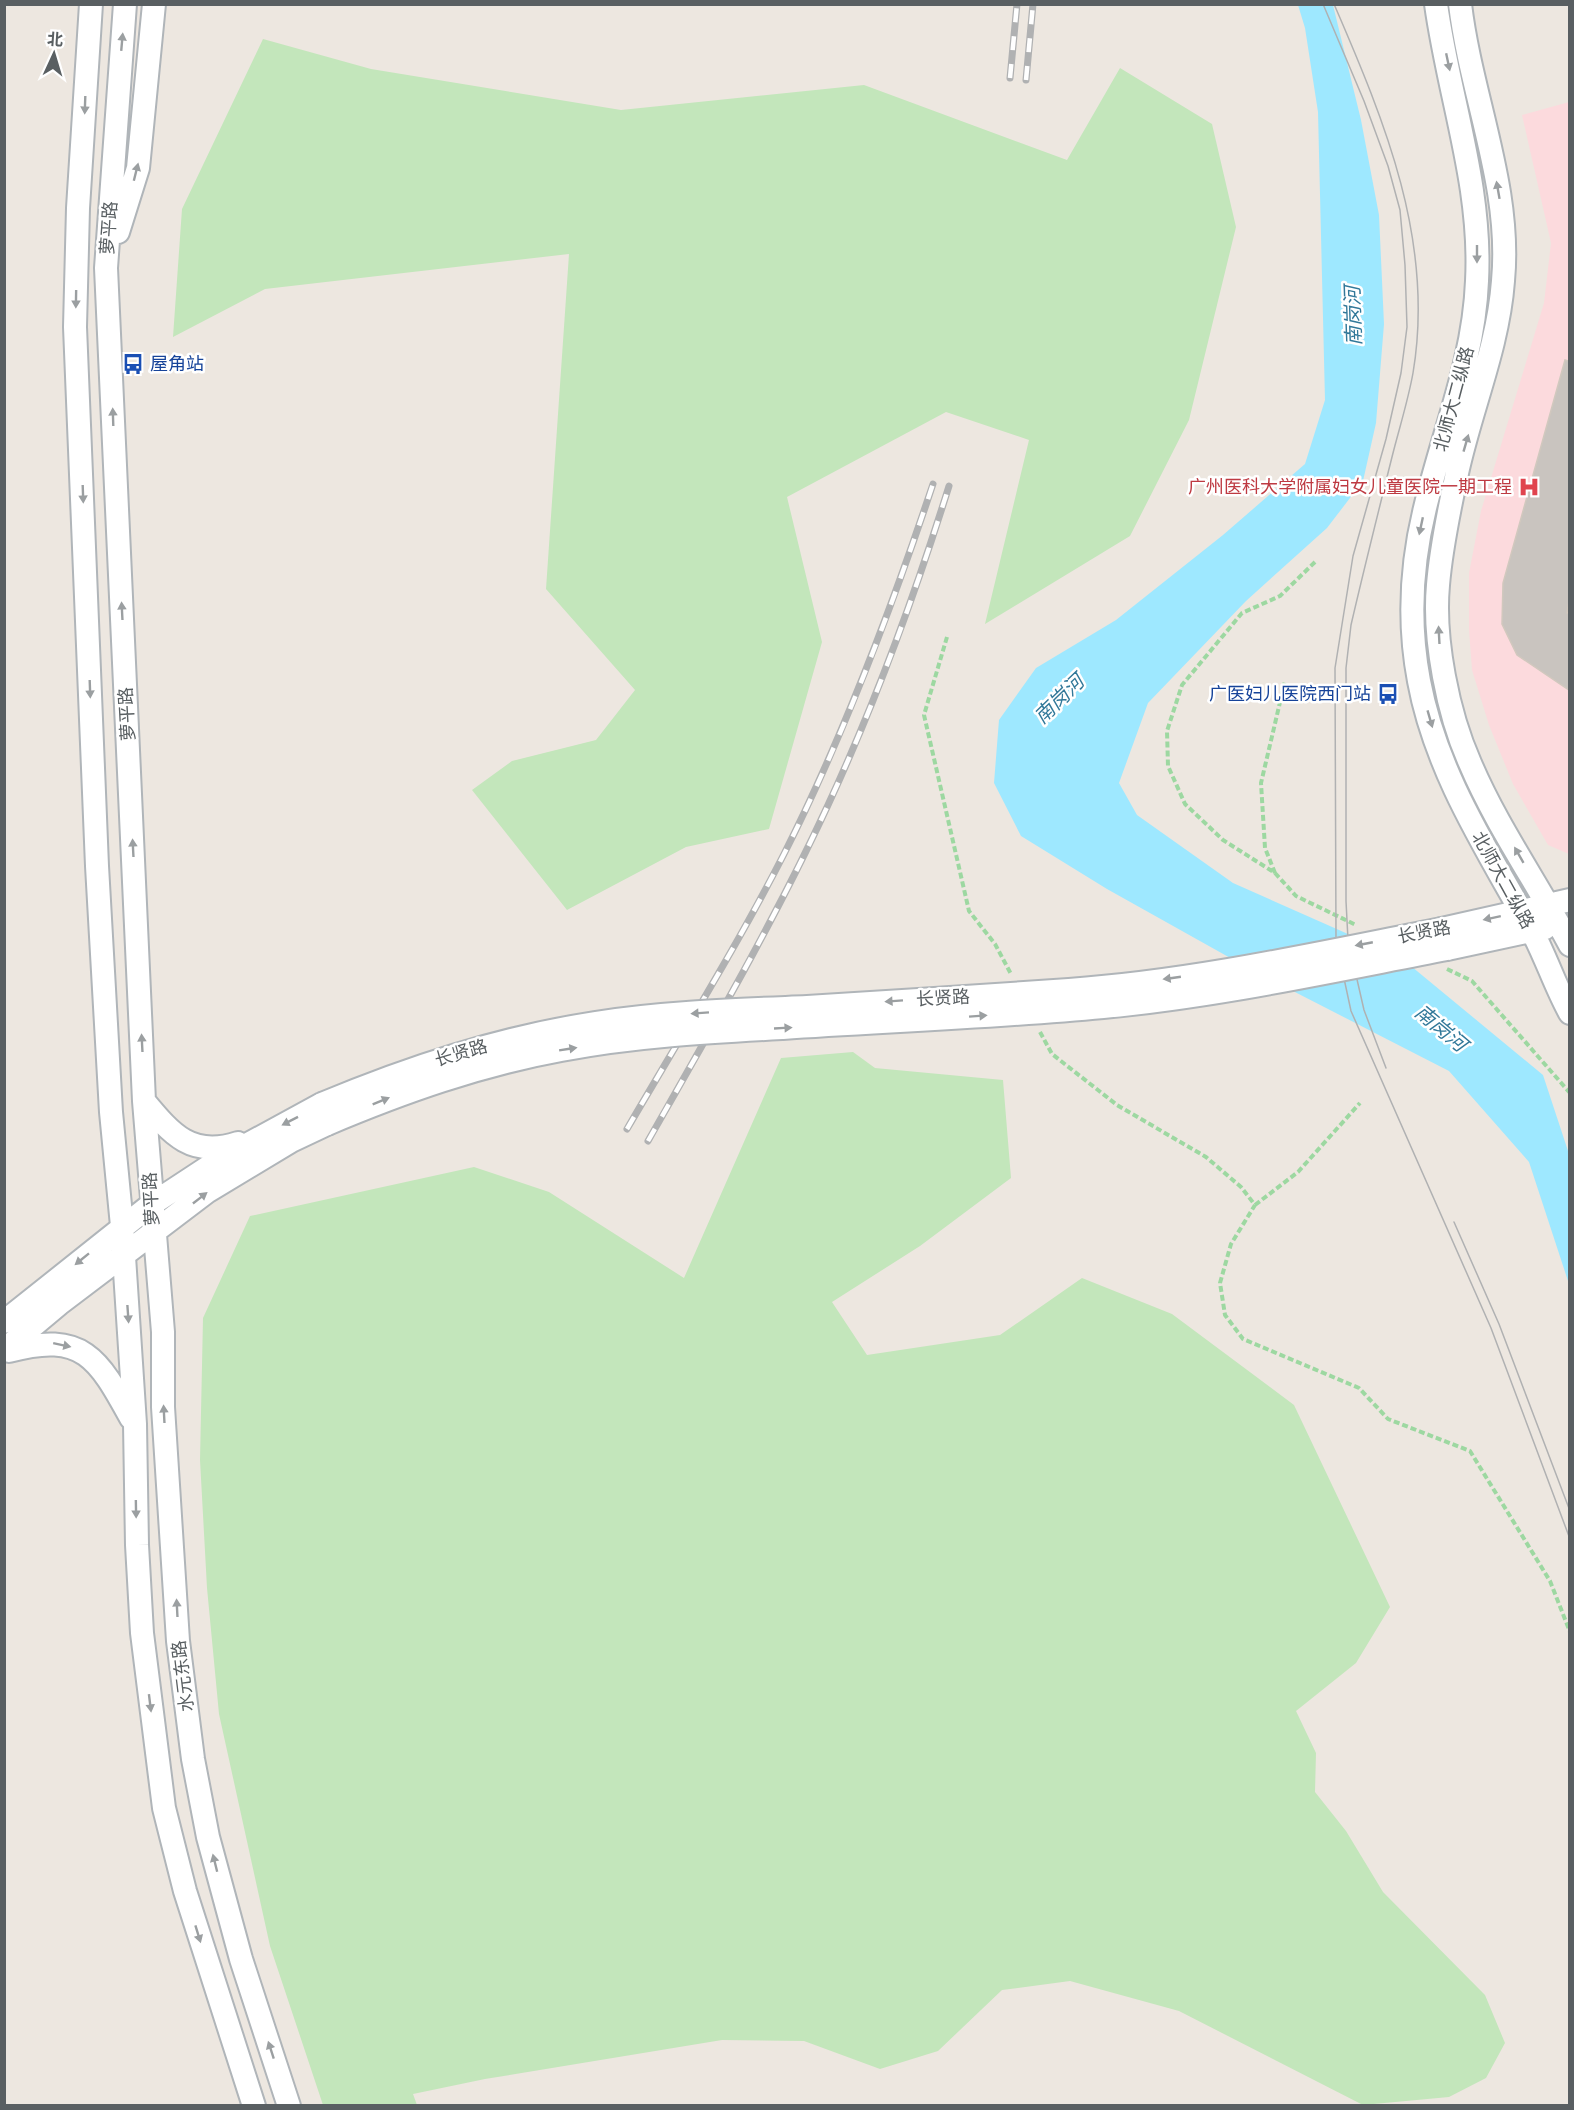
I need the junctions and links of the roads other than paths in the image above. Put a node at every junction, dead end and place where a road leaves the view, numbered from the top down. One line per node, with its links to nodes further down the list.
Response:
1 (91, 4): 17 (main road, 萝平路, one-way to 17)
2 (126, 4): 6 (main road, 萝平路, one-way to 2)
3 (154, 4): 6 (main road, one-way to 3)
4 (1436, 4): 7 (main road, 北师大二纵路, one-way to 7)
5 (1460, 4): 8 (main road, 北师大二纵路, one-way to 5)
6 (106, 267): 13 (main road, 萝平路, one-way to 6)
7 (1520, 912): 8 (main road, 长贤路); 9 (main road, 北师大二纵路); 11 (main road, 长贤路, one-way to 11)
8 (1561, 913): 9 (main road, 长贤路); 10 (main road, 北师大二纵路)
9 (1532, 932): 11 (main road, 长贤路); 12 (main road, 北师大二纵路)
10 (1569, 945)
11 (1443, 948): 14 (main road, 长贤路, bridge)
12 (1569, 1013)
13 (144, 1101): 15 (main road); 16 (main road, 萝平路)
14 (324, 1114): 15 (main road, one-way to 15); 18 (main road, one-way to 14)
15 (258, 1137): 16 (main road)
16 (152, 1204): 17 (main road); 18 (main road, 萝平路)
17 (122, 1226): 19 (main road, 水元东路); 20 (main road, 萝平路, one-way to 20)
18 (154, 1234): 19 (main road, 萝平路); 26 (main road, 水元东路, one-way to 18)
19 (124, 1255): 23 (main road, 萝平路); 24 (main road, 水元东路, one-way to 24)
20 (41, 1292): 21 (main road, 萝平路); 22 (main road, 萝平路)
21 (4, 1317)
22 (4, 1323)
23 (4, 1351): 24 (main road, one-way to 24)
24 (135, 1425): 25 (main road, 水元东路, one-way to 25)
25 (254, 2106)
26 (289, 2106)

